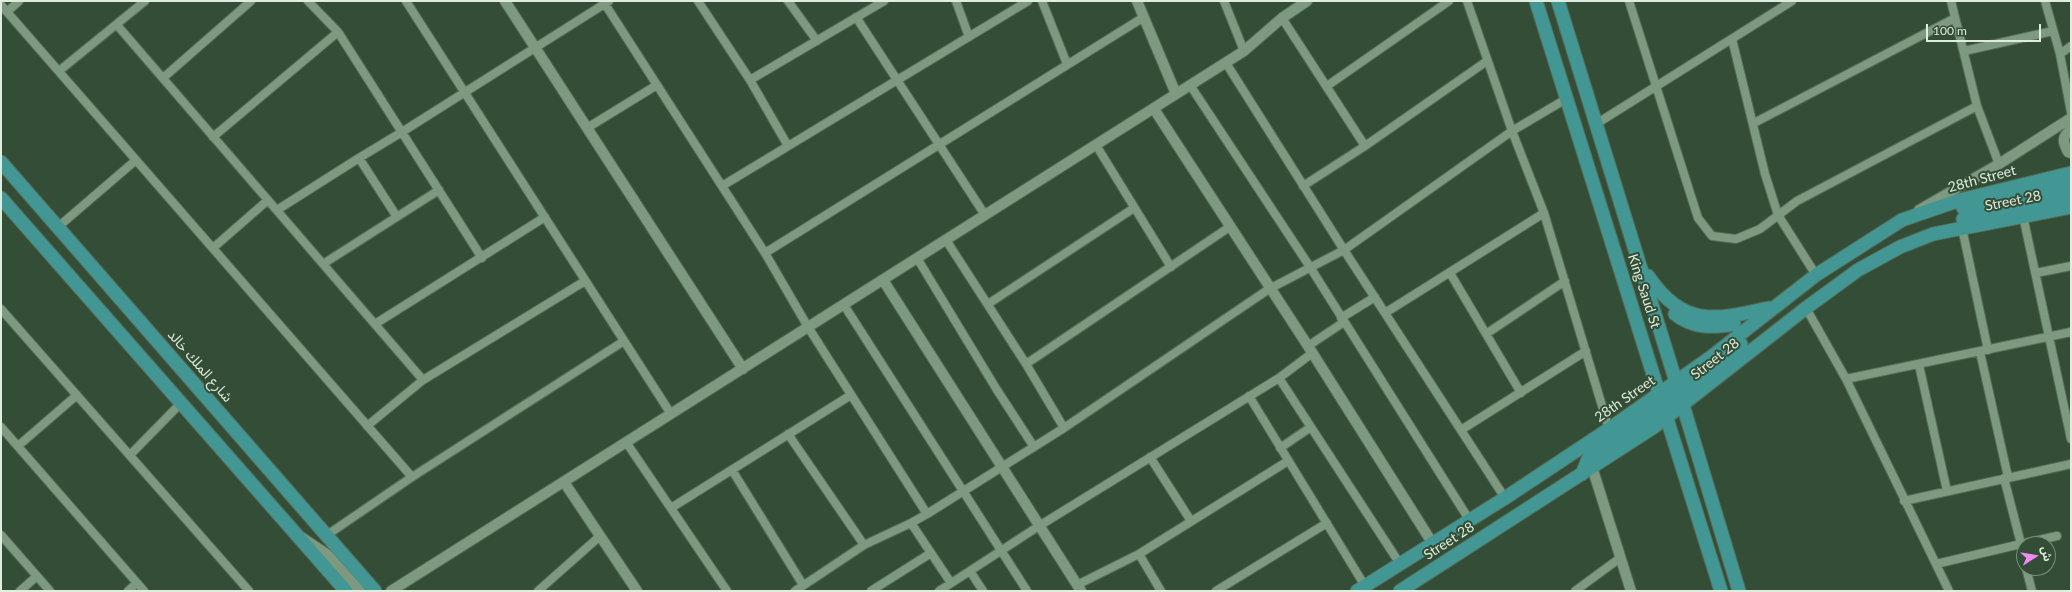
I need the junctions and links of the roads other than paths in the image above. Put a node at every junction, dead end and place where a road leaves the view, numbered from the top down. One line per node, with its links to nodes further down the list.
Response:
1 (19, 1): 26 (street)
2 (145, 1): 31 (street)
3 (251, 1): 46 (street)
4 (308, 1): 33 (street)
5 (406, 1): 53 (street)
6 (505, 1): 38 (street)
7 (698, 1): 47 (street)
8 (788, 1): 36 (street)
9 (884, 1): 28 (street)
10 (956, 1): 34 (street)
11 (1028, 1): 34 (street)
12 (1042, 1): 44 (street)
13 (1137, 1): 27 (street)
14 (1224, 1): 39 (street)
15 (1307, 1): 29 (street)
16 (1449, 1): 51 (street)
17 (1467, 1): 42 (street)
18 (1536, 1): 55 (main road, King Saud St)
19 (1558, 1): 61 (main road, King Saud St)
20 (1629, 1): 52 (street)
21 (1792, 1): 35 (street)
22 (1951, 1): 30 (street)
23 (2045, 1): 32 (street)
24 (606, 2): 38 (street); 49 (street)
25 (1, 5): 26 (street)
26 (7, 12): 45 (street)
27 (1144, 16): 44 (street); 54 (street)
28 (856, 17): 36 (street); 48 (street)
29 (1282, 18): 39 (street); 51 (street)
30 (1955, 18): 40 (street); 60 (street)
31 (117, 25): 45 (street); 46 (street)
32 (2053, 31): 40 (street); 41 (street)
33 (338, 32): 65 (street); 66 (street)
34 (969, 37): 48 (street)
35 (1732, 39): 52 (street); 60 (street)
36 (817, 41): 47 (street)
37 (2071, 46): 41 (street)
38 (535, 47): 53 (street); 62 (street)
39 (1244, 51): 43 (street)
40 (1964, 52): 56 (street)
41 (2060, 54): 58 (street)
42 (1487, 61): 64 (street); 70 (street)
43 (1226, 63): 50 (street); 79 (street)
44 (1067, 64): 67 (street)
45 (59, 71): 73 (street)
46 (163, 78): 66 (street)
47 (750, 80): 69 (street)
48 (897, 80): 67 (street); 69 (street)
49 (657, 85): 62 (street); 78 (street)
50 (1190, 85): 54 (street); 106 (street)
51 (1327, 86): 70 (street)
52 (1655, 87): 61 (street); 89 (street)
53 (465, 93): 65 (street); 92 (street)
54 (1176, 94): 57 (street)
55 (1566, 99): 64 (street); 148 (main road, King Saud St)
56 (1977, 106): 75 (street); 89 (street)
57 (1154, 109): 68 (street); 94 (street)
58 (2071, 112)
59 (2071, 118): 75 (street)
60 (1754, 123): 89 (street)
61 (1596, 124): 104 (main road, King Saud St)
62 (587, 128): 137 (street)
63 (2071, 129): 71 (street)
64 (1512, 131): 87 (street); 100 (street)
65 (402, 132): 72 (street); 80 (street)
66 (213, 136): 83 (street)
67 (938, 144): 88 (street); 101 (street)
68 (1096, 145): 85 (street); 88 (street)
69 (788, 146): 78 (street)
70 (1365, 146): 79 (street)
71 (2071, 153)
72 (359, 158): 86 (street); 91 (street)
73 (136, 160): 95 (street); 99 (street)
74 (1, 162): 95 (main road, شارع الملك خالد)
75 (1999, 164): 93 (street)
76 (2071, 173): 93 (main road, 28th Street)
77 (2071, 185): 93 (main road, 28th Street)
78 (722, 186): 101 (street)
79 (1303, 186): 100 (street)
80 (439, 190): 91 (street); 102 (street)
81 (2071, 195): 97 (main road)
82 (1, 198): 147 (main road)
83 (268, 200): 86 (street); 99 (street)
84 (2071, 207): 90 (main road, Street 28)
85 (1134, 208): 108 (street); 118 (street)
86 (277, 210): 105 (street)
87 (1544, 213): 109 (street); 114 (street)
88 (985, 215): 98 (street)
89 (1778, 215): 111 (street)
90 (2024, 216): 96 (main road, Street 28); 110 (street)
91 (397, 217): 105 (street)
92 (545, 217): 102 (street); 113 (street)
93 (1902, 220): 111 (main road, 28th Street)
94 (1231, 226): 108 (street); 115 (street)
95 (58, 227): 185 (main road, شارع الملك خالد)
96 (1962, 228): 97 (main road, Street 28); 134 (street)
97 (1933, 234): 121 (main road, Street 28)
98 (946, 240): 103 (street); 118 (street)
99 (213, 248): 150 (street)
100 (1344, 250): 106 (street); 117 (street)
101 (765, 253): 127 (street)
102 (482, 258): 126 (street)
103 (917, 258): 112 (street); 160 (street)
104 (1639, 263): 116 (main road, King Saud St); 120 (main road)
105 (323, 264): 126 (street)
106 (1310, 266): 115 (street); 124 (street)
107 (2071, 266): 110 (street)
108 (1171, 267): 135 (street)
109 (1450, 273): 123 (street); 129 (street)
110 (2036, 273): 130 (street)
111 (1816, 275): 120 (main road, 28th Street)
112 (883, 280): 119 (street); 166 (street)
113 (585, 281): 131 (street); 140 (street)
114 (1565, 281): 129 (street); 133 (street)
115 (1269, 289): 132 (street); 153 (street)
116 (1649, 294): 125 (main road); 142 (main road, King Saud St)
117 (1375, 297): 123 (street); 124 (street)
118 (988, 304): 135 (street)
119 (844, 305): 127 (street); 172 (street)
120 (1777, 305): 125 (main road, 28th Street); 142 (main road)
121 (1806, 308): 139 (street); 142 (main road, Street 28)
122 (1, 309): 143 (street)
123 (1385, 313): 155 (street)
124 (1343, 320): 132 (street); 178 (street)
125 (1757, 320): 142 (main road, 28th Street)
126 (375, 324): 140 (street)
127 (808, 327): 137 (street); 144 (street)
128 (2071, 332): 130 (street)
129 (1486, 334): 141 (street)
130 (2049, 337): 134 (street); 146 (street)
131 (624, 341): 149 (street); 169 (street)
132 (1310, 350): 138 (street); 188 (street)
133 (1586, 351): 141 (street); 154 (street)
134 (1984, 351): 136 (street); 170 (street)
135 (1026, 364): 153 (street)
136 (1919, 365): 139 (street); 173 (street)
137 (742, 369): 149 (street)
138 (1279, 378): 145 (street); 152 (street)
139 (1846, 379): 175 (street)
140 (424, 380): 150 (street)
141 (1520, 393): 155 (street)
142 (1680, 394): 148 (main road, 28th Street); 148 (main road, Street 28); 228 (main road, King Saud St)
143 (77, 395): 159 (street); 162 (street)
144 (851, 395): 156 (street); 177 (street)
145 (1249, 396): 161 (street); 163 (street)
146 (2067, 400): 157 (street)
147 (181, 403): 162 (street); 183 (main road)
148 (1664, 406): 154 (main road, 28th Street); 168 (main road); 227 (main road, King Saud St)
149 (671, 414): 158 (street)
150 (367, 426): 169 (street)
151 (1, 427): 159 (street)
152 (1311, 427): 161 (street); 195 (street)
153 (1064, 428): 160 (street)
154 (1609, 429): 174 (main road, 28th Street)
155 (1461, 430): 174 (street)
156 (788, 434): 167 (street); 189 (street)
157 (2071, 439)
158 (626, 442): 171 (street); 176 (street)
159 (18, 446): 200 (street)
160 (1034, 447): 166 (street)
161 (1280, 448): 164 (street)
162 (130, 454): 209 (street)
163 (1150, 458): 179 (street); 182 (street)
164 (1288, 461): 179 (street); 181 (street)
165 (2071, 464): 170 (street)
166 (1002, 468): 172 (street); 182 (street)
167 (732, 470): 176 (street); 202 (street)
168 (1587, 471): 194 (street); 224 (main road, Street 28)
169 (412, 477): 185 (street)
170 (2006, 478): 173 (street); 187 (street)
171 (564, 482): 186 (street); 213 (street)
172 (964, 491): 177 (street); 191 (street)
173 (1947, 491): 175 (street)
174 (1506, 498): 178 (main road, 28th Street)
175 (1904, 501): 196 (street)
176 (671, 508): 216 (street)
177 (927, 514): 180 (street)
178 (1470, 521): 188 (main road, 28th Street)
179 (1191, 522): 193 (street)
180 (911, 523): 189 (street); 192 (street)
181 (1327, 523): 204 (street); 223 (street)
182 (1039, 526): 191 (street); 203 (street)
183 (296, 534): 210 (main road); 211 (street)
184 (1, 535): 198 (street)
185 (327, 535): 212 (main road, شارع الملك خالد)
186 (600, 536): 214 (street); 215 (street)
187 (2019, 536)
188 (1433, 544): 195 (main road, 28th Street)
189 (864, 545): 202 (street)
190 (2016, 545): 196 (street)
191 (1001, 551): 197 (street); 221 (street)
192 (931, 553): 201 (street); 218 (street)
193 (1139, 554): 203 (street); 222 (street)
194 (1620, 558): 225 (street); 226 (street)
195 (1400, 564): 204 (main road, 28th Street)
196 (1936, 564): 229 (street)
197 (970, 571): 201 (street); 220 (street)
198 (36, 576): 205 (street); 206 (street)
199 (2028, 576): 230 (street)
200 (137, 583): 207 (street); 208 (street)
201 (950, 583): 219 (street)
202 (803, 585): 217 (street)
203 (1079, 588)
204 (1361, 588)
205 (20, 591)
206 (50, 591)
207 (128, 591)
208 (144, 591)
209 (249, 591)
210 (346, 591)
211 (360, 591)
212 (375, 591)
213 (391, 591)
214 (538, 591)
215 (637, 591)
216 (727, 591)
217 (795, 591)
218 (871, 591)
219 (939, 591)
220 (982, 591)
221 (1027, 591)
222 (1161, 591)
223 (1216, 591)
224 (1400, 591)
225 (1575, 591)
226 (1631, 591)
227 (1721, 591)
228 (1739, 591)
229 (1949, 591)
230 (2032, 591)

